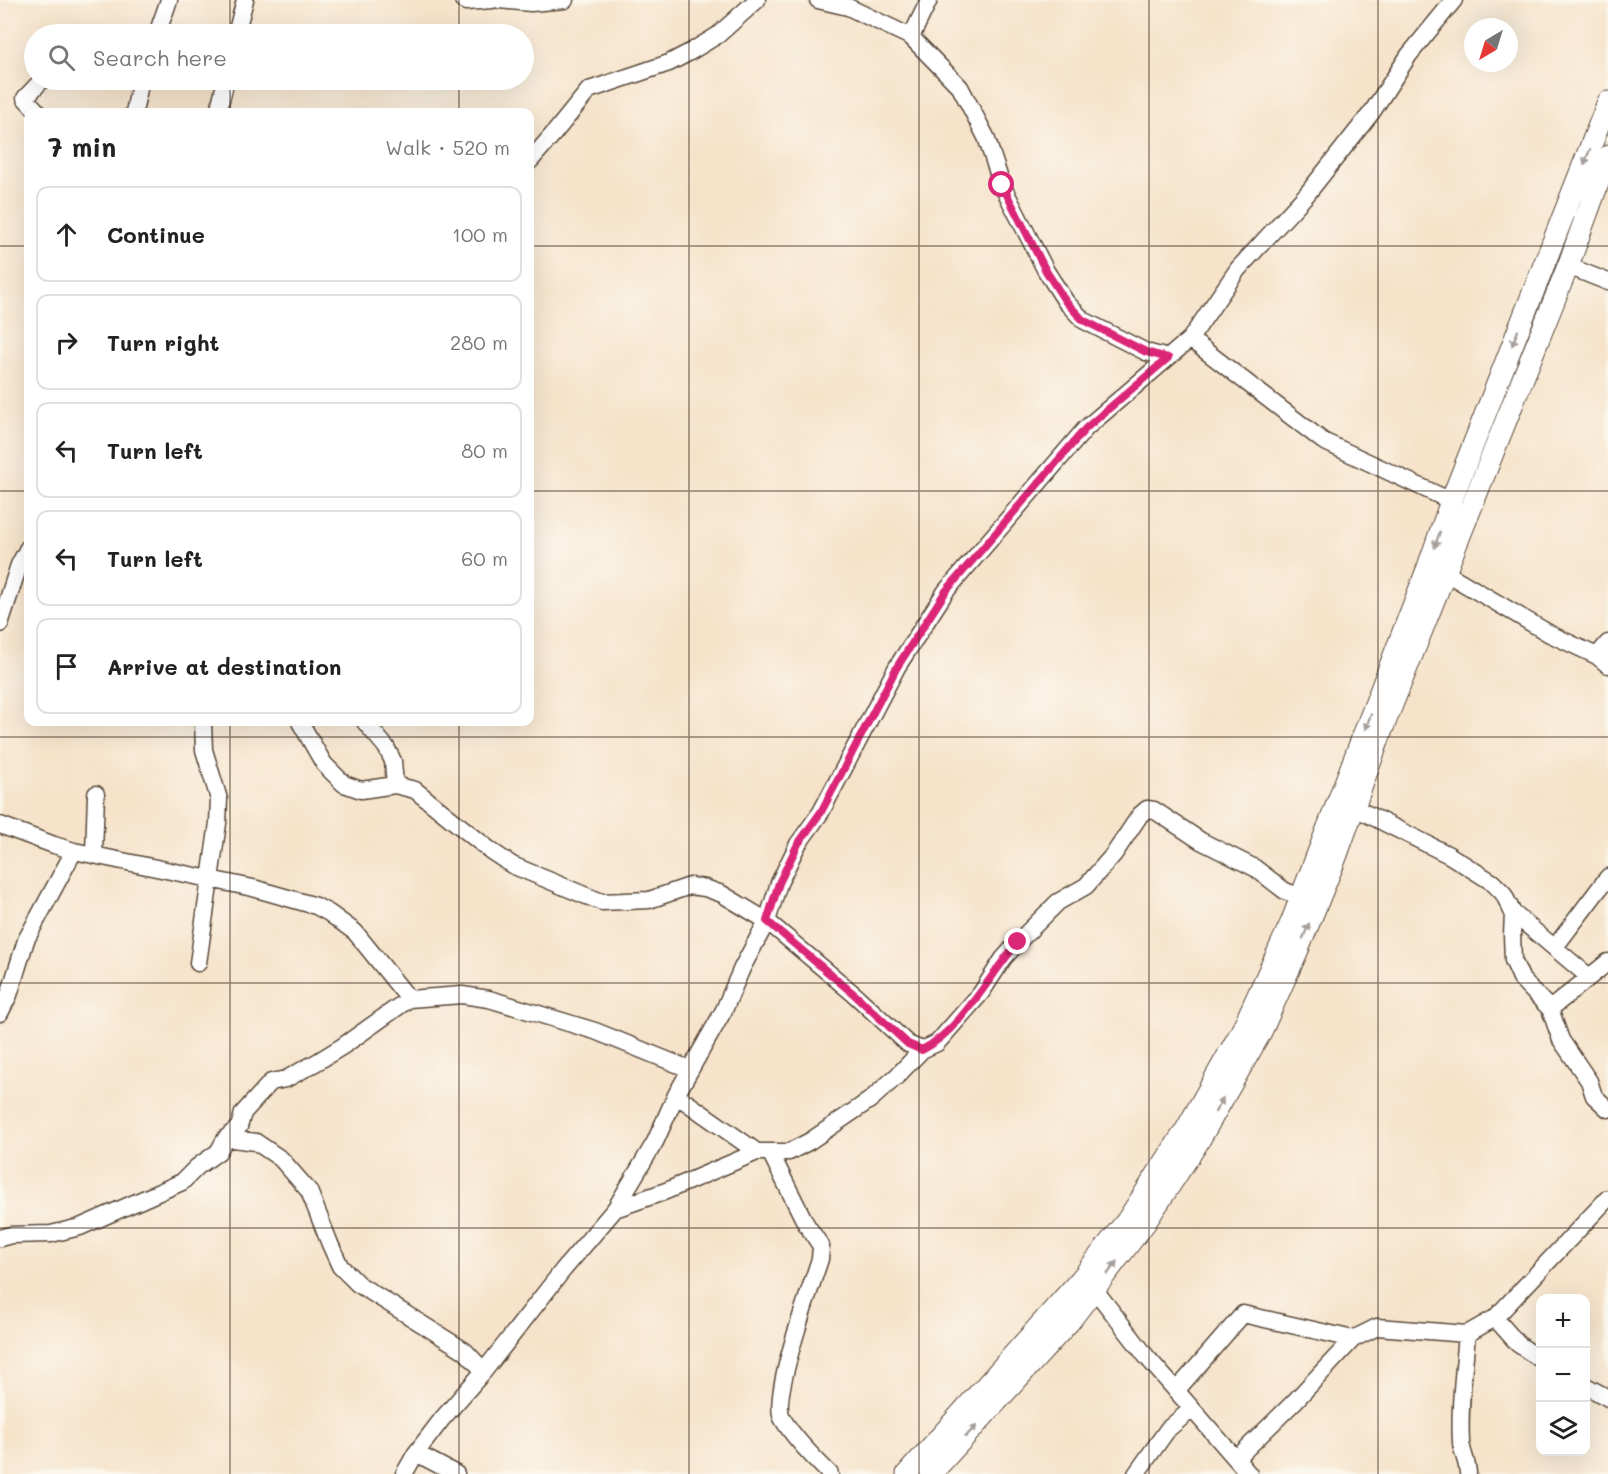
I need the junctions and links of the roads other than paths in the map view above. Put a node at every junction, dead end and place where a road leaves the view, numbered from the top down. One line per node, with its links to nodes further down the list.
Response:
1 (169, 0): 11 (street)
2 (245, 0): 12 (street)
3 (463, 0): 4 (street)
4 (492, 0)
5 (499, 0): 6 (street)
6 (565, 0)
7 (757, 0): 21 (street)
8 (818, 0): 13 (street)
9 (929, 0): 13 (street)
10 (1454, 0): 25 (street)
11 (161, 24)
12 (239, 24)
13 (912, 37): 26 (street)
14 (33, 90): 18 (street)
15 (139, 90): 19 (street)
16 (224, 90): 20 (street)
17 (1608, 102): 27 (street, one-way to 27)
18 (34, 108)
19 (135, 108)
20 (219, 108)
21 (534, 156)
22 (1608, 156): 23 (street)
23 (1568, 266): 24 (street); 29 (street)
24 (1608, 282)
25 (1190, 339): 26 (street); 27 (street)
26 (1168, 358): 46 (street)
27 (1450, 501): 44 (street, one-way to 44)
28 (24, 556): 30 (street)
29 (1446, 573): 32 (street); 38 (street)
30 (0, 624)
31 (1608, 643): 32 (street)
32 (1602, 661)
33 (203, 726): 43 (street)
34 (302, 726): 36 (street)
35 (368, 726): 36 (street)
36 (395, 785): 46 (street)
37 (96, 794): 41 (street)
38 (1355, 808): 45 (street); 63 (street, one-way to 38)
39 (0, 825): 40 (street)
40 (74, 851): 41 (street); 53 (street)
41 (94, 854): 43 (street)
42 (1608, 877): 47 (street)
43 (211, 879): 49 (street); 51 (street)
44 (1301, 897): 54 (street); 79 (street)
45 (1514, 913): 47 (street); 52 (street)
46 (767, 921): 54 (street); 55 (street)
47 (1555, 946): 50 (street)
48 (1608, 962): 50 (street)
49 (198, 963)
50 (1588, 976): 52 (street)
51 (409, 999): 55 (street); 58 (street)
52 (1550, 1009): 57 (street)
53 (0, 1013)
54 (922, 1050): 59 (street)
55 (689, 1069): 56 (street)
56 (676, 1095): 59 (street); 61 (street)
57 (1608, 1108)
58 (226, 1138): 62 (street); 68 (street)
59 (764, 1152): 61 (street); 78 (street)
60 (1608, 1198): 64 (street)
61 (615, 1209): 68 (street)
62 (0, 1238)
63 (1095, 1290): 70 (street); 75 (street, one-way to 63)
64 (1495, 1318): 65 (street); 67 (street)
65 (1467, 1334): 66 (street); 82 (street)
66 (1353, 1339): 70 (street); 74 (street)
67 (1536, 1356)
68 (484, 1371): 73 (street)
69 (1590, 1388): 71 (street)
70 (1176, 1391): 72 (street)
71 (1608, 1398)
72 (1192, 1409): 74 (street); 80 (street)
73 (416, 1452): 76 (street); 77 (street)
74 (1236, 1459): 81 (street)
75 (938, 1472)
76 (404, 1474)
77 (456, 1474)
78 (830, 1474)
79 (907, 1474)
80 (1136, 1474)
81 (1249, 1474)
82 (1468, 1474)

